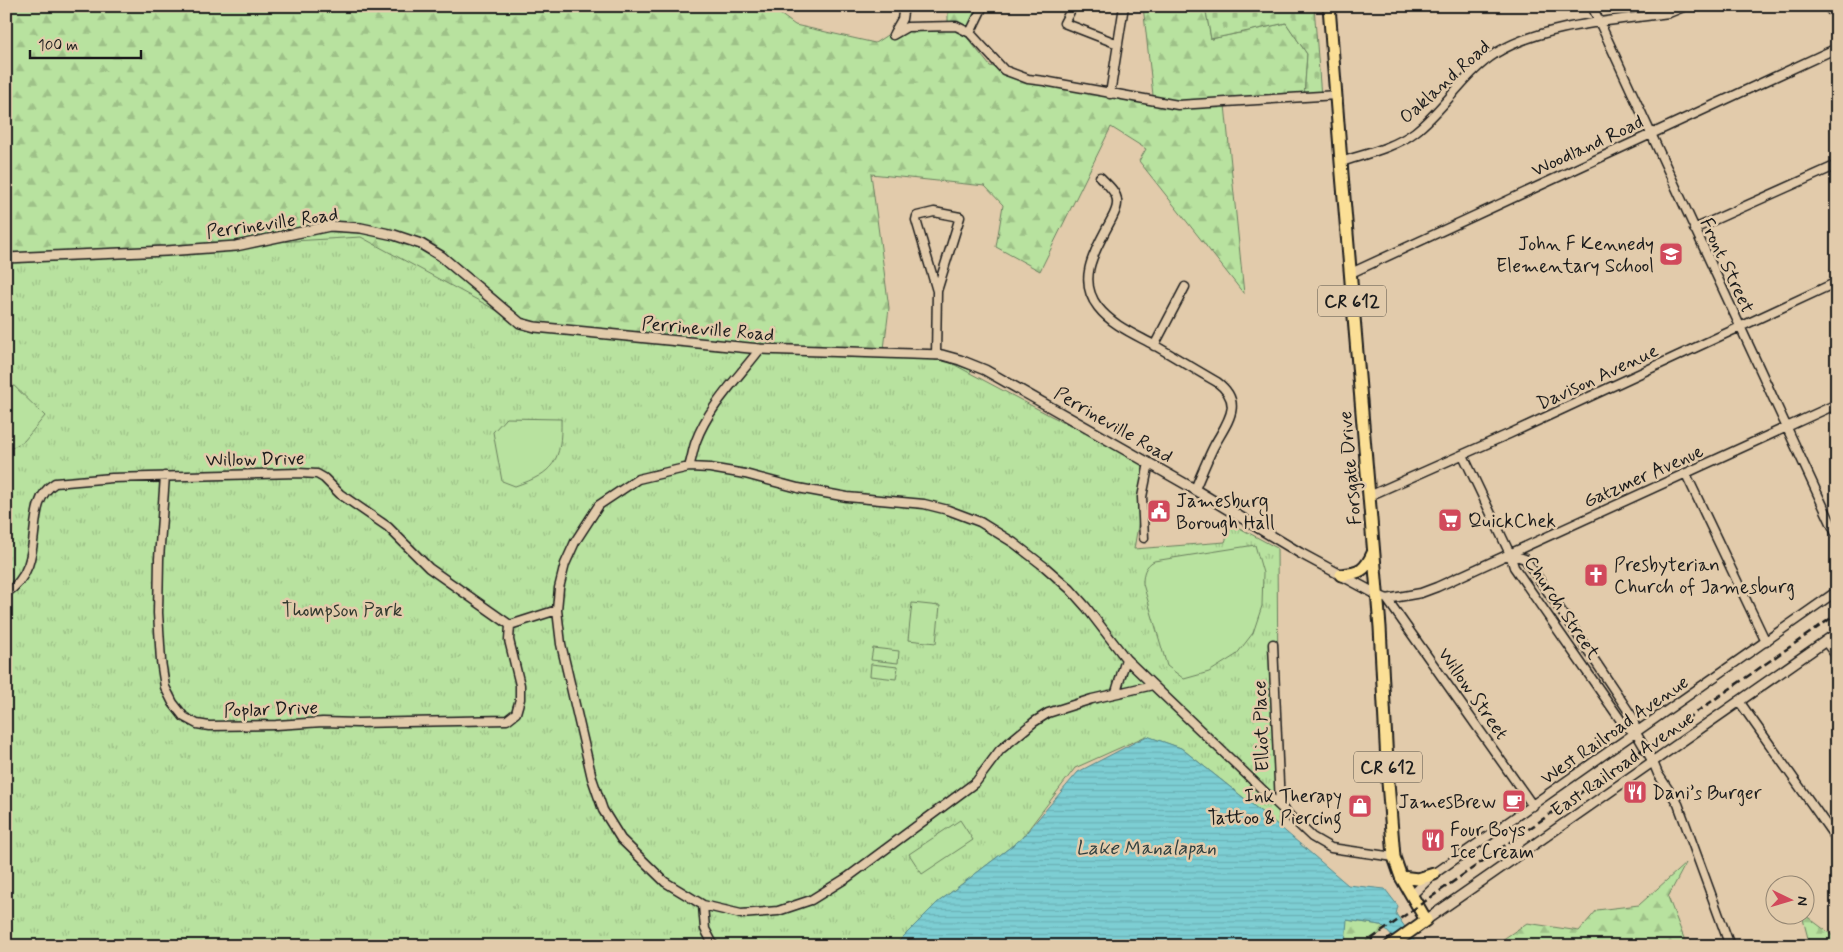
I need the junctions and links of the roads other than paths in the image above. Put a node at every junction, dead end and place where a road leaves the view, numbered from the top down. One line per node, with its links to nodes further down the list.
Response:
1 (904, 6): 11 (street)
2 (983, 6): 11 (street)
3 (1074, 6): 12 (street)
4 (1124, 6): 12 (street)
5 (1329, 6): 15 (main road, Forsgate Drive / CR 612)
6 (1592, 6): 10 (street, Front Street)
7 (1686, 6): 10 (street, Oakland Road)
8 (1827, 6): 9 (street)
9 (1837, 16)
10 (1600, 23): 16 (street, Front Street); 17 (street, Oakland Road)
11 (970, 33): 14 (street)
12 (1118, 44): 14 (street)
13 (1837, 48): 16 (street, Woodland Road)
14 (1110, 94): 15 (street)
15 (1337, 94): 17 (main road, Forsgate Drive / CR 612)
16 (1651, 133): 20 (street, Front Street); 22 (street, Woodland Road)
17 (1341, 162): 22 (main road, Forsgate Drive / CR 612)
18 (1837, 164): 20 (street)
19 (1100, 176): 27 (street)
20 (1694, 230): 26 (street, Front Street)
21 (6, 258): 28 (street, Perrineville Road)
22 (1351, 273): 38 (main road, Forsgate Drive / CR 612)
23 (1837, 282): 26 (street, Davison Avenue)
24 (1185, 287): 27 (street)
25 (937, 291): 25 (street); 29 (street)
26 (1739, 327): 31 (street, Front Street); 32 (street, Davison Avenue)
27 (1154, 346): 37 (street)
28 (760, 350): 29 (street, Perrineville Road); 34 (street)
29 (936, 355): 33 (street, Perrineville Road)
30 (1837, 404): 31 (street, Gatzmer Avenue)
31 (1787, 428): 35 (street, Gatzmer Avenue); 39 (street, Front Street)
32 (1463, 455): 38 (street, Davison Avenue); 42 (street)
33 (1149, 463): 37 (street, Perrineville Road); 40 (street)
34 (689, 467): 47 (street); 54 (street)
35 (1686, 474): 42 (street, Gatzmer Avenue); 51 (street)
36 (165, 476): 45 (street, Willow Drive); 48 (street, Willow Drive); 48 (street, Poplar Drive)
37 (1195, 489): 43 (street, Perrineville Road)
38 (1369, 496): 41 (main road, Forsgate Drive / CR 612)
39 (1837, 536)
40 (1144, 538)
41 (1374, 552): 43 (main road); 46 (main road, Forsgate Drive / CR 612)
42 (1510, 554): 46 (street, Gatzmer Avenue); 58 (street, Church Street); 58 (street, Church Street)
43 (1341, 575): 46 (street, Perrineville Road)
44 (1837, 592): 51 (street, West Railroad Avenue)
45 (6, 593)
46 (1383, 597): 61 (street, Willow Street); 63 (main road, Forsgate Drive / CR 612)
47 (557, 610): 48 (street); 67 (street)
48 (510, 625)
49 (1837, 633): 50 (street, East Railroad Avenue)
50 (1825, 641): 53 (street); 57 (street, East Railroad Avenue)
51 (1766, 642): 58 (street, West Railroad Avenue)
52 (1273, 644): 60 (street, Elliot Place)
53 (1837, 657)
54 (1126, 659): 55 (street); 56 (street)
55 (1153, 685): 56 (street); 60 (street)
56 (1116, 692): 67 (street)
57 (1739, 701): 59 (street, East Railroad Avenue); 62 (street)
58 (1636, 733): 59 (street, Church Street); 61 (street, West Railroad Avenue)
59 (1653, 762): 68 (street, East Railroad Avenue); 71 (street, Church Street)
60 (1280, 806): 63 (street)
61 (1533, 806): 64 (street, West Railroad Avenue)
62 (1837, 840)
63 (1394, 857): 65 (main road, Forsgate Drive / CR 612)
64 (1434, 874): 65 (main road); 66 (street, West Railroad Avenue)
65 (1401, 877): 66 (main road, Forsgate Drive / CR 612)
66 (1412, 895): 68 (main road, Forsgate Drive / CR 612)
67 (703, 905): 70 (street)
68 (1426, 920): 69 (main road)
69 (1392, 944)
70 (714, 946)
71 (1730, 946)

